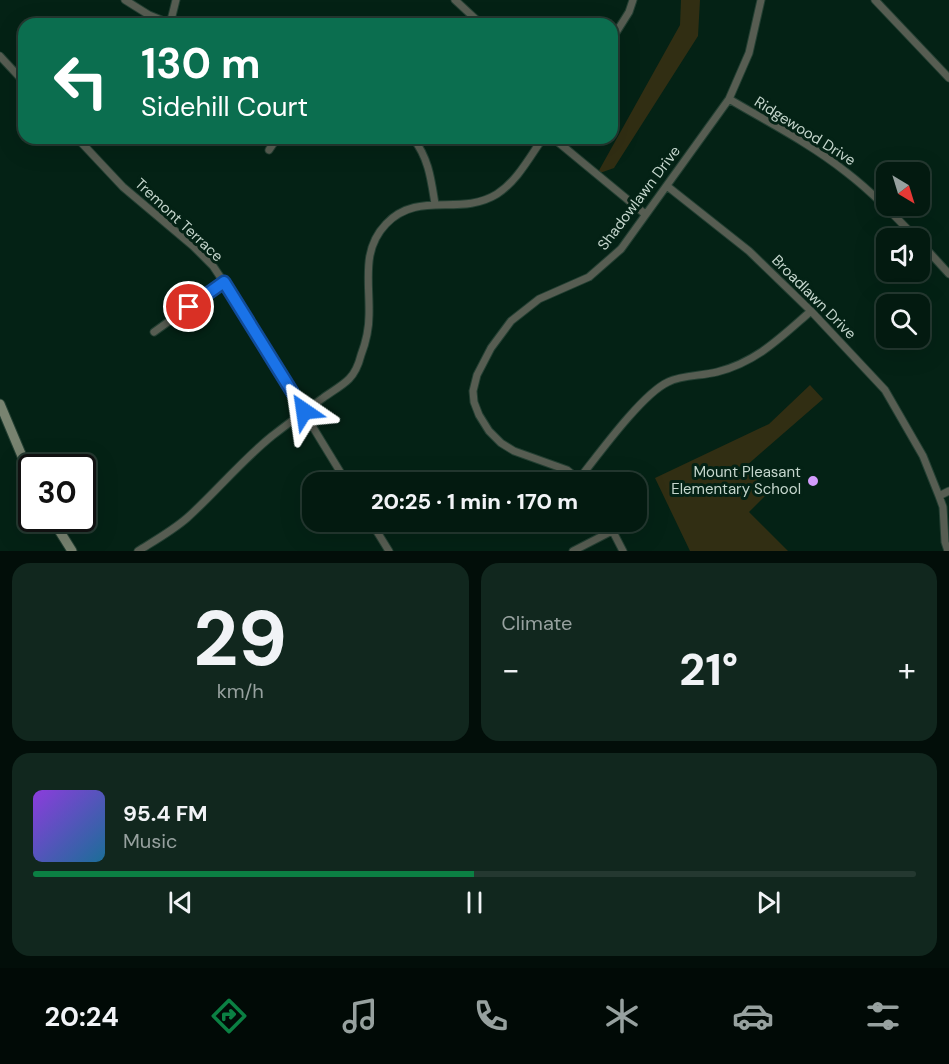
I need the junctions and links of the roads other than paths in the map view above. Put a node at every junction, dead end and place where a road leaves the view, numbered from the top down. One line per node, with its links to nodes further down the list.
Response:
1 (125, 0): 7 (street)
2 (176, 0): 8 (street)
3 (455, 0): 9 (street)
4 (633, 0): 10 (street)
5 (761, 0): 14 (street, Shadowlawn Drive)
6 (876, 0): 13 (street)
7 (156, 18)
8 (172, 18)
9 (474, 18)
10 (618, 29)
11 (0, 56): 12 (street)
12 (18, 76)
13 (949, 78)
14 (729, 99): 21 (street, Shadowlawn Drive); 24 (street, Ridgewood Drive)
15 (83, 144): 27 (street, Tremont Terrace)
16 (273, 144): 20 (street)
17 (417, 144): 22 (street)
18 (539, 144): 22 (street)
19 (560, 144): 23 (street)
20 (269, 150)
21 (667, 186): 23 (street, Shadowlawn Drive); 28 (street, Broadlawn Drive)
22 (435, 204): 31 (street)
23 (645, 214): 34 (street, Shadowlawn Drive)
24 (907, 228)
25 (930, 253): 26 (street)
26 (949, 274)
27 (224, 282): 29 (street); 31 (street, Tremont Terrace)
28 (811, 311): 35 (street); 37 (street, Broadlawn Drive)
29 (154, 332)
30 (0, 404): 32 (main road)
31 (304, 411): 33 (street, Tremont Terrace); 43 (street)
32 (21, 454)
33 (340, 472)
34 (570, 472)
35 (588, 472)
36 (949, 491): 37 (street)
37 (939, 496): 47 (street, Broadlawn Drive)
38 (60, 532): 42 (main road)
39 (377, 532): 44 (street)
40 (610, 532): 45 (street)
41 (613, 532): 46 (street)
42 (72, 551)
43 (138, 551)
44 (389, 551)
45 (573, 551)
46 (623, 551)
47 (948, 551)

